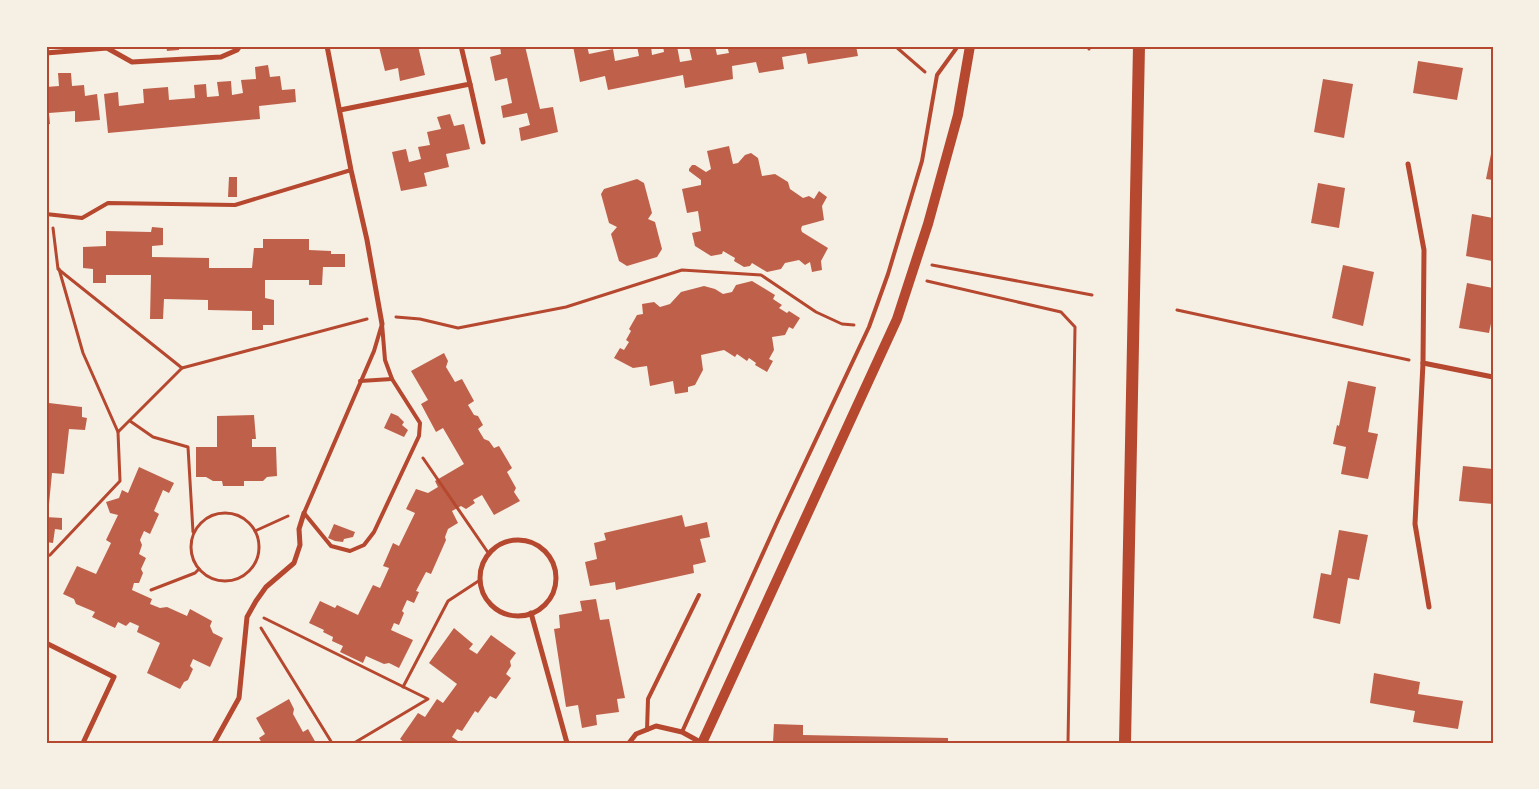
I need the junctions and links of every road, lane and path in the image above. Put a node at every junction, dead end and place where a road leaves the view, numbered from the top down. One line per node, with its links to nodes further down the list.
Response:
1 (240, 46): 8 (street)
2 (327, 46): 12 (street)
3 (461, 46): 11 (street)
4 (895, 46): 10 (path)
5 (958, 46): 10 (lane)
6 (970, 46): 17 (main road)
7 (1139, 46): 57 (main road)
8 (106, 47): 9 (street)
9 (46, 53)
10 (936, 82): 24 (lane)
11 (470, 84): 12 (street); 13 (street)
12 (340, 110): 15 (street)
13 (483, 142)
14 (1408, 164): 25 (street)
15 (351, 170): 16 (lane); 22 (street)
16 (49, 215): 18 (path)
17 (916, 262): 19 (main road); 20 (path)
18 (58, 269): 26 (path); 31 (path)
19 (911, 278): 55 (main road); 56 (path)
20 (1092, 295)
21 (1177, 310): 25 (path)
22 (381, 315): 23 (street); 24 (path); 26 (path)
23 (382, 324): 28 (lane); 29 (lane)
24 (869, 327): 48 (lane)
25 (1423, 363): 27 (street); 42 (street)
26 (182, 368): 30 (path)
27 (1493, 377)
28 (392, 378): 29 (lane); 32 (lane)
29 (360, 381): 33 (lane)
30 (130, 421): 31 (path); 35 (path)
31 (118, 432): 37 (path)
32 (414, 445): 33 (lane); 36 (path)
33 (304, 513): 34 (path); 43 (street)
34 (255, 531): 35 (path); 38 (path)
35 (194, 533): 38 (path)
36 (489, 554): 39 (street); 44 (street)
37 (46, 556)
38 (199, 569): 40 (path)
39 (480, 580): 44 (street); 46 (path)
40 (151, 590)
41 (699, 595): 47 (lane)
42 (1428, 607)
43 (250, 611): 46 (path); 50 (street); 51 (path)
44 (531, 613): 53 (street)
45 (46, 643): 49 (street)
46 (403, 687): 52 (path)
47 (648, 730): 48 (street); 54 (street)
48 (682, 732): 55 (street)
49 (83, 743)
50 (214, 743)
51 (332, 743)
52 (354, 743)
53 (567, 743)
54 (629, 743)
55 (702, 743)
56 (1068, 743)
57 (1125, 743)

